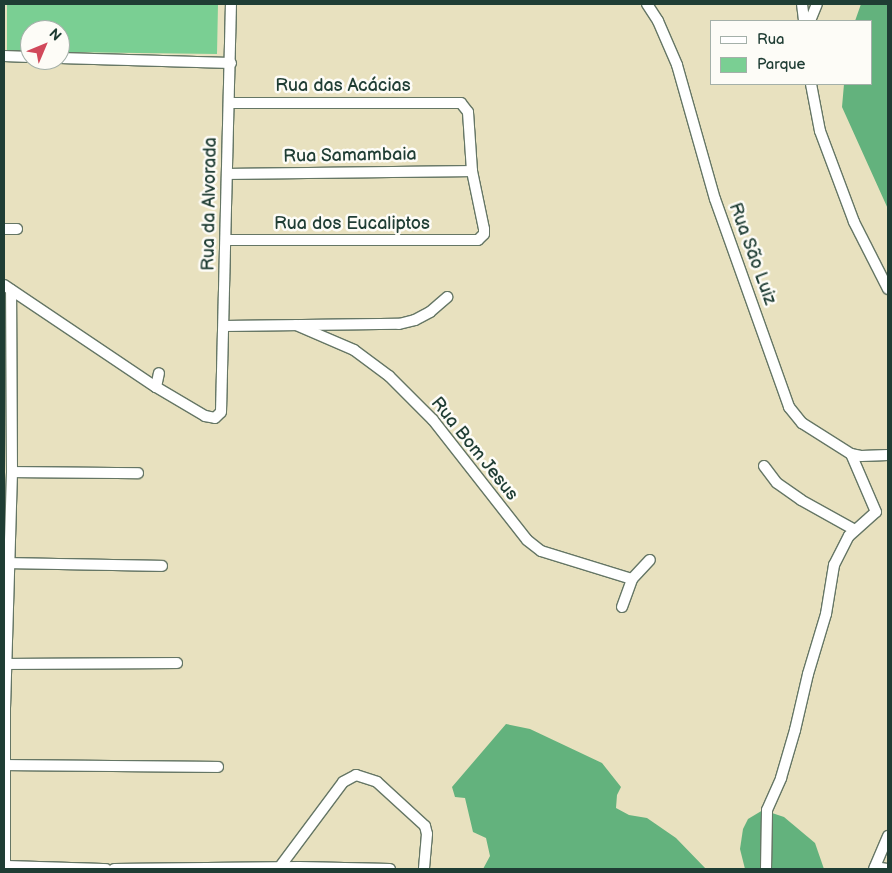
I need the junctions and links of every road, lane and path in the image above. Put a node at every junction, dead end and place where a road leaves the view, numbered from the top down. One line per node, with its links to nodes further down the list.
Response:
1 (231, 4): 10 (street, Rua da Alvorada)
2 (647, 4): 25 (street, Rua São Luiz)
3 (802, 4): 5 (street)
4 (817, 4): 6 (street)
5 (804, 20)
6 (810, 20)
7 (4, 56): 8 (street)
8 (20, 57)
9 (70, 58): 10 (street)
10 (230, 63): 12 (street, Rua da Alvorada)
11 (811, 85): 19 (street)
12 (229, 104): 13 (street, Rua das Acácias); 14 (street, Rua da Alvorada)
13 (472, 171): 14 (street, Rua Samambaia); 17 (street, Rua dos Eucaliptos)
14 (228, 174): 17 (street, Rua da Alvorada)
15 (4, 229): 16 (street)
16 (16, 229)
17 (226, 240): 22 (street, Rua da Alvorada)
18 (7, 288): 24 (street); 28 (street)
19 (888, 289)
20 (448, 297): 21 (street)
21 (296, 325): 22 (street); 35 (street, Rua Bom Jesus)
22 (224, 326): 24 (street, Rua da Alvorada)
23 (159, 373): 24 (street)
24 (156, 387)
25 (851, 454): 26 (street, Rua São Luiz); 31 (street)
26 (888, 455)
27 (764, 466): 31 (street)
28 (12, 472): 29 (street); 30 (street)
29 (138, 473)
30 (7, 509): 33 (street)
31 (855, 530): 52 (street)
32 (650, 560): 35 (street)
33 (9, 563): 34 (street); 38 (street)
34 (162, 566)
35 (632, 579): 36 (street)
36 (622, 607)
37 (177, 663): 38 (street)
38 (6, 664): 39 (street)
39 (4, 708): 40 (street)
40 (6, 766): 41 (street); 43 (street)
41 (218, 767)
42 (888, 836): 46 (street)
43 (4, 867): 47 (street)
44 (279, 868): 45 (street); 49 (street); 51 (street)
45 (299, 868): 50 (street)
46 (874, 868): 53 (street)
47 (106, 869)
48 (114, 869): 49 (street)
49 (213, 869)
50 (390, 869)
51 (424, 869)
52 (766, 869)
53 (887, 869)

